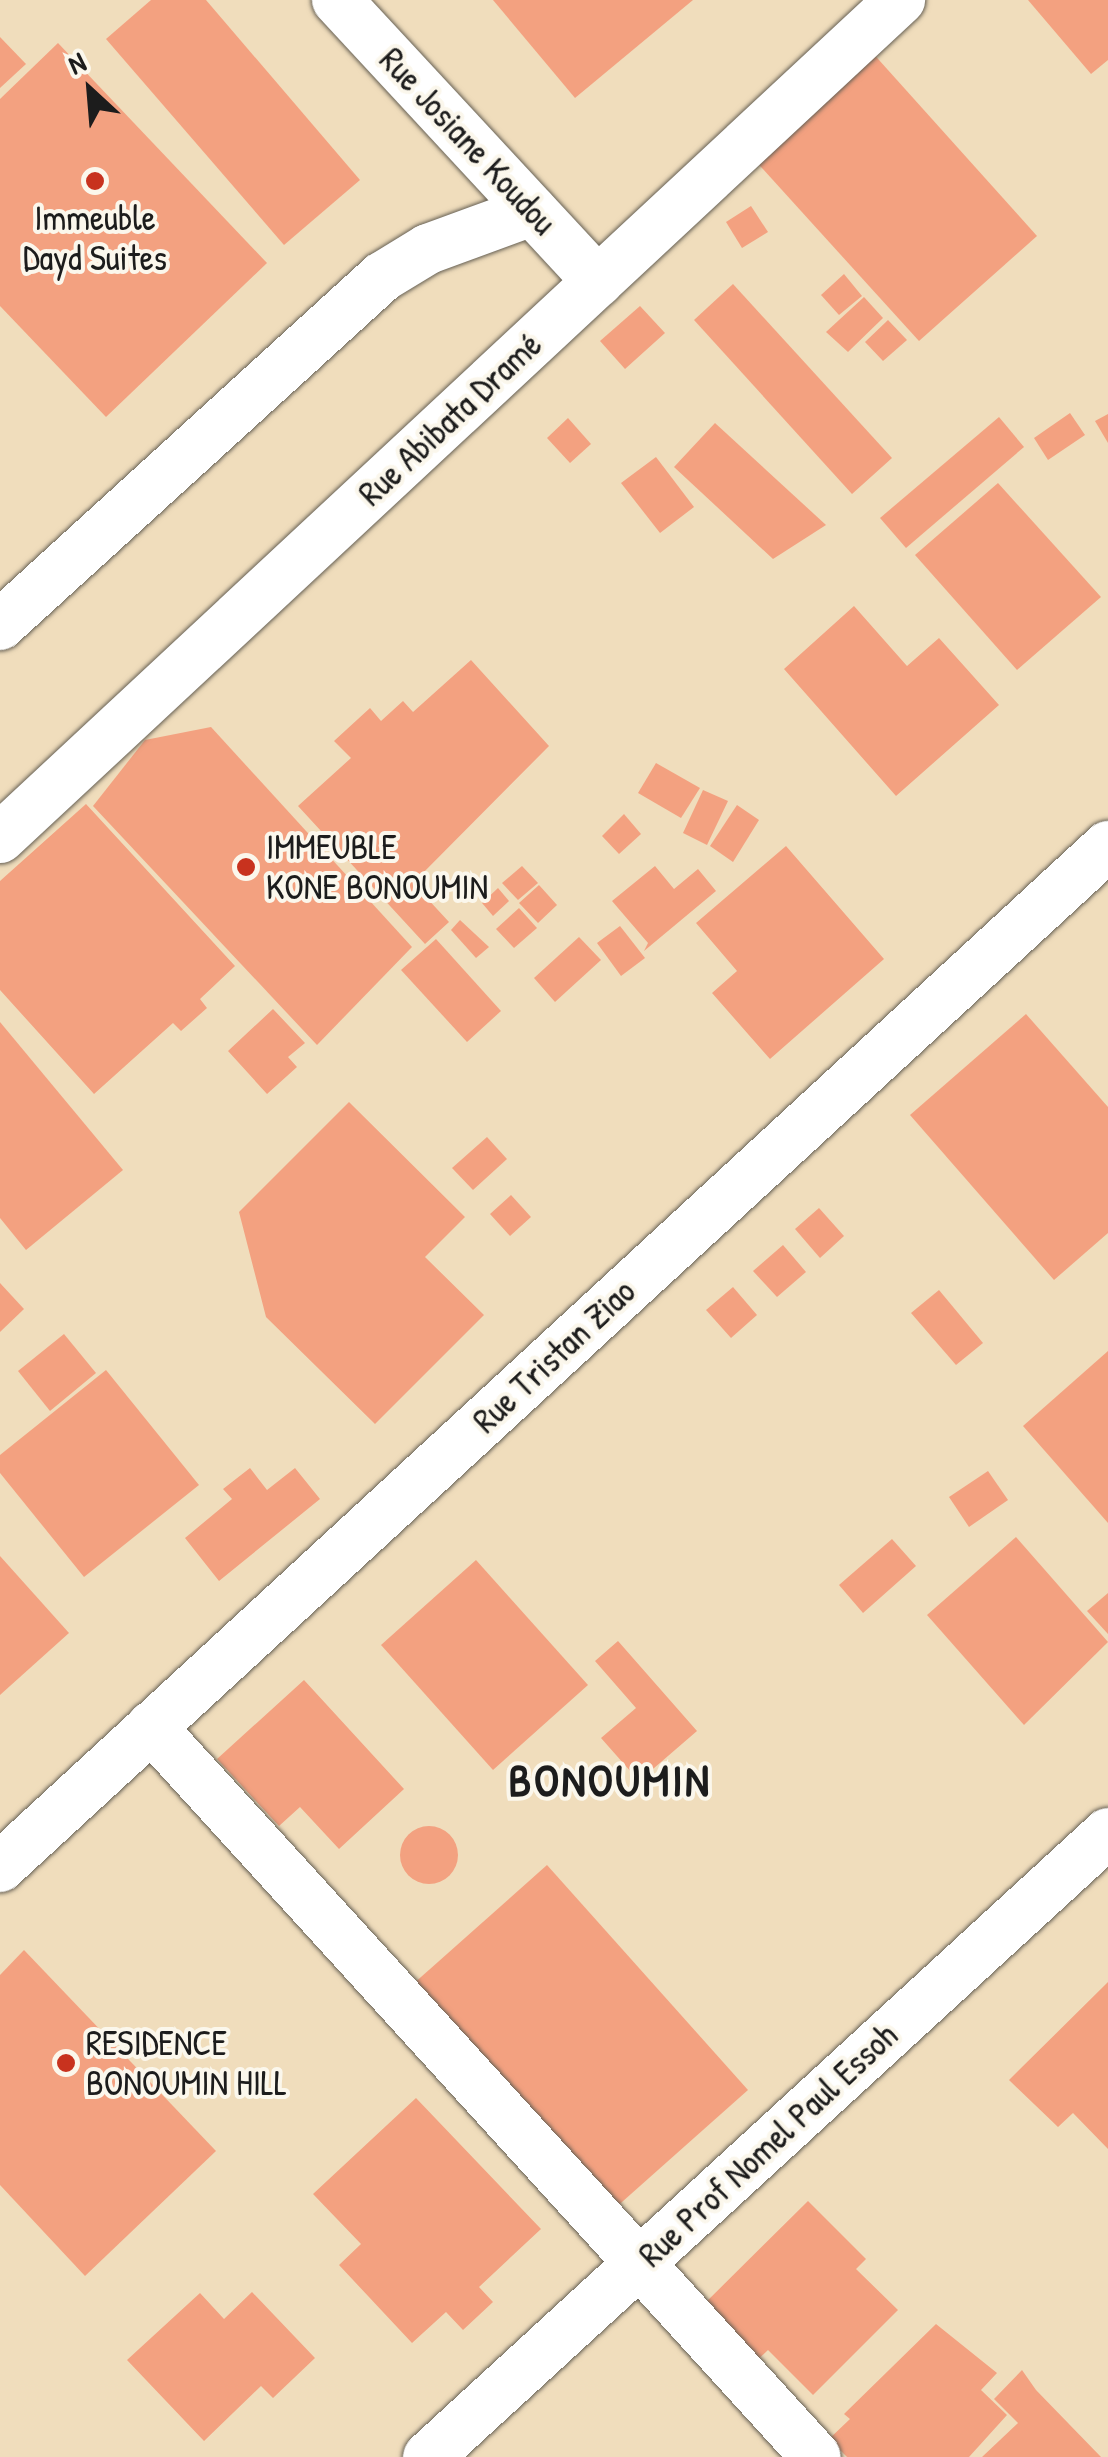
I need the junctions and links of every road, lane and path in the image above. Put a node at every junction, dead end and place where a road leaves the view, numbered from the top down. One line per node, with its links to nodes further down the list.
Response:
1 (338, 0): 3 (street, Rue Josiane Koudou)
2 (900, 0): 4 (street, Rue Abibata Dramé)
3 (532, 210): 4 (street, Rue Josiane Koudou); 5 (street)
4 (598, 282): 6 (street, Rue Abibata Dramé)
5 (0, 625)
6 (0, 838)
7 (1108, 846): 8 (street, Rue Tristan Ziao)
8 (151, 1727): 10 (street, Rue Tristan Ziao); 11 (street)
9 (1108, 1833): 11 (street, Rue Prof Nomel Paul Essoh)
10 (0, 1867)
11 (639, 2263): 12 (street, Rue Prof Nomel Paul Essoh); 13 (street)
12 (428, 2457)
13 (816, 2457)

